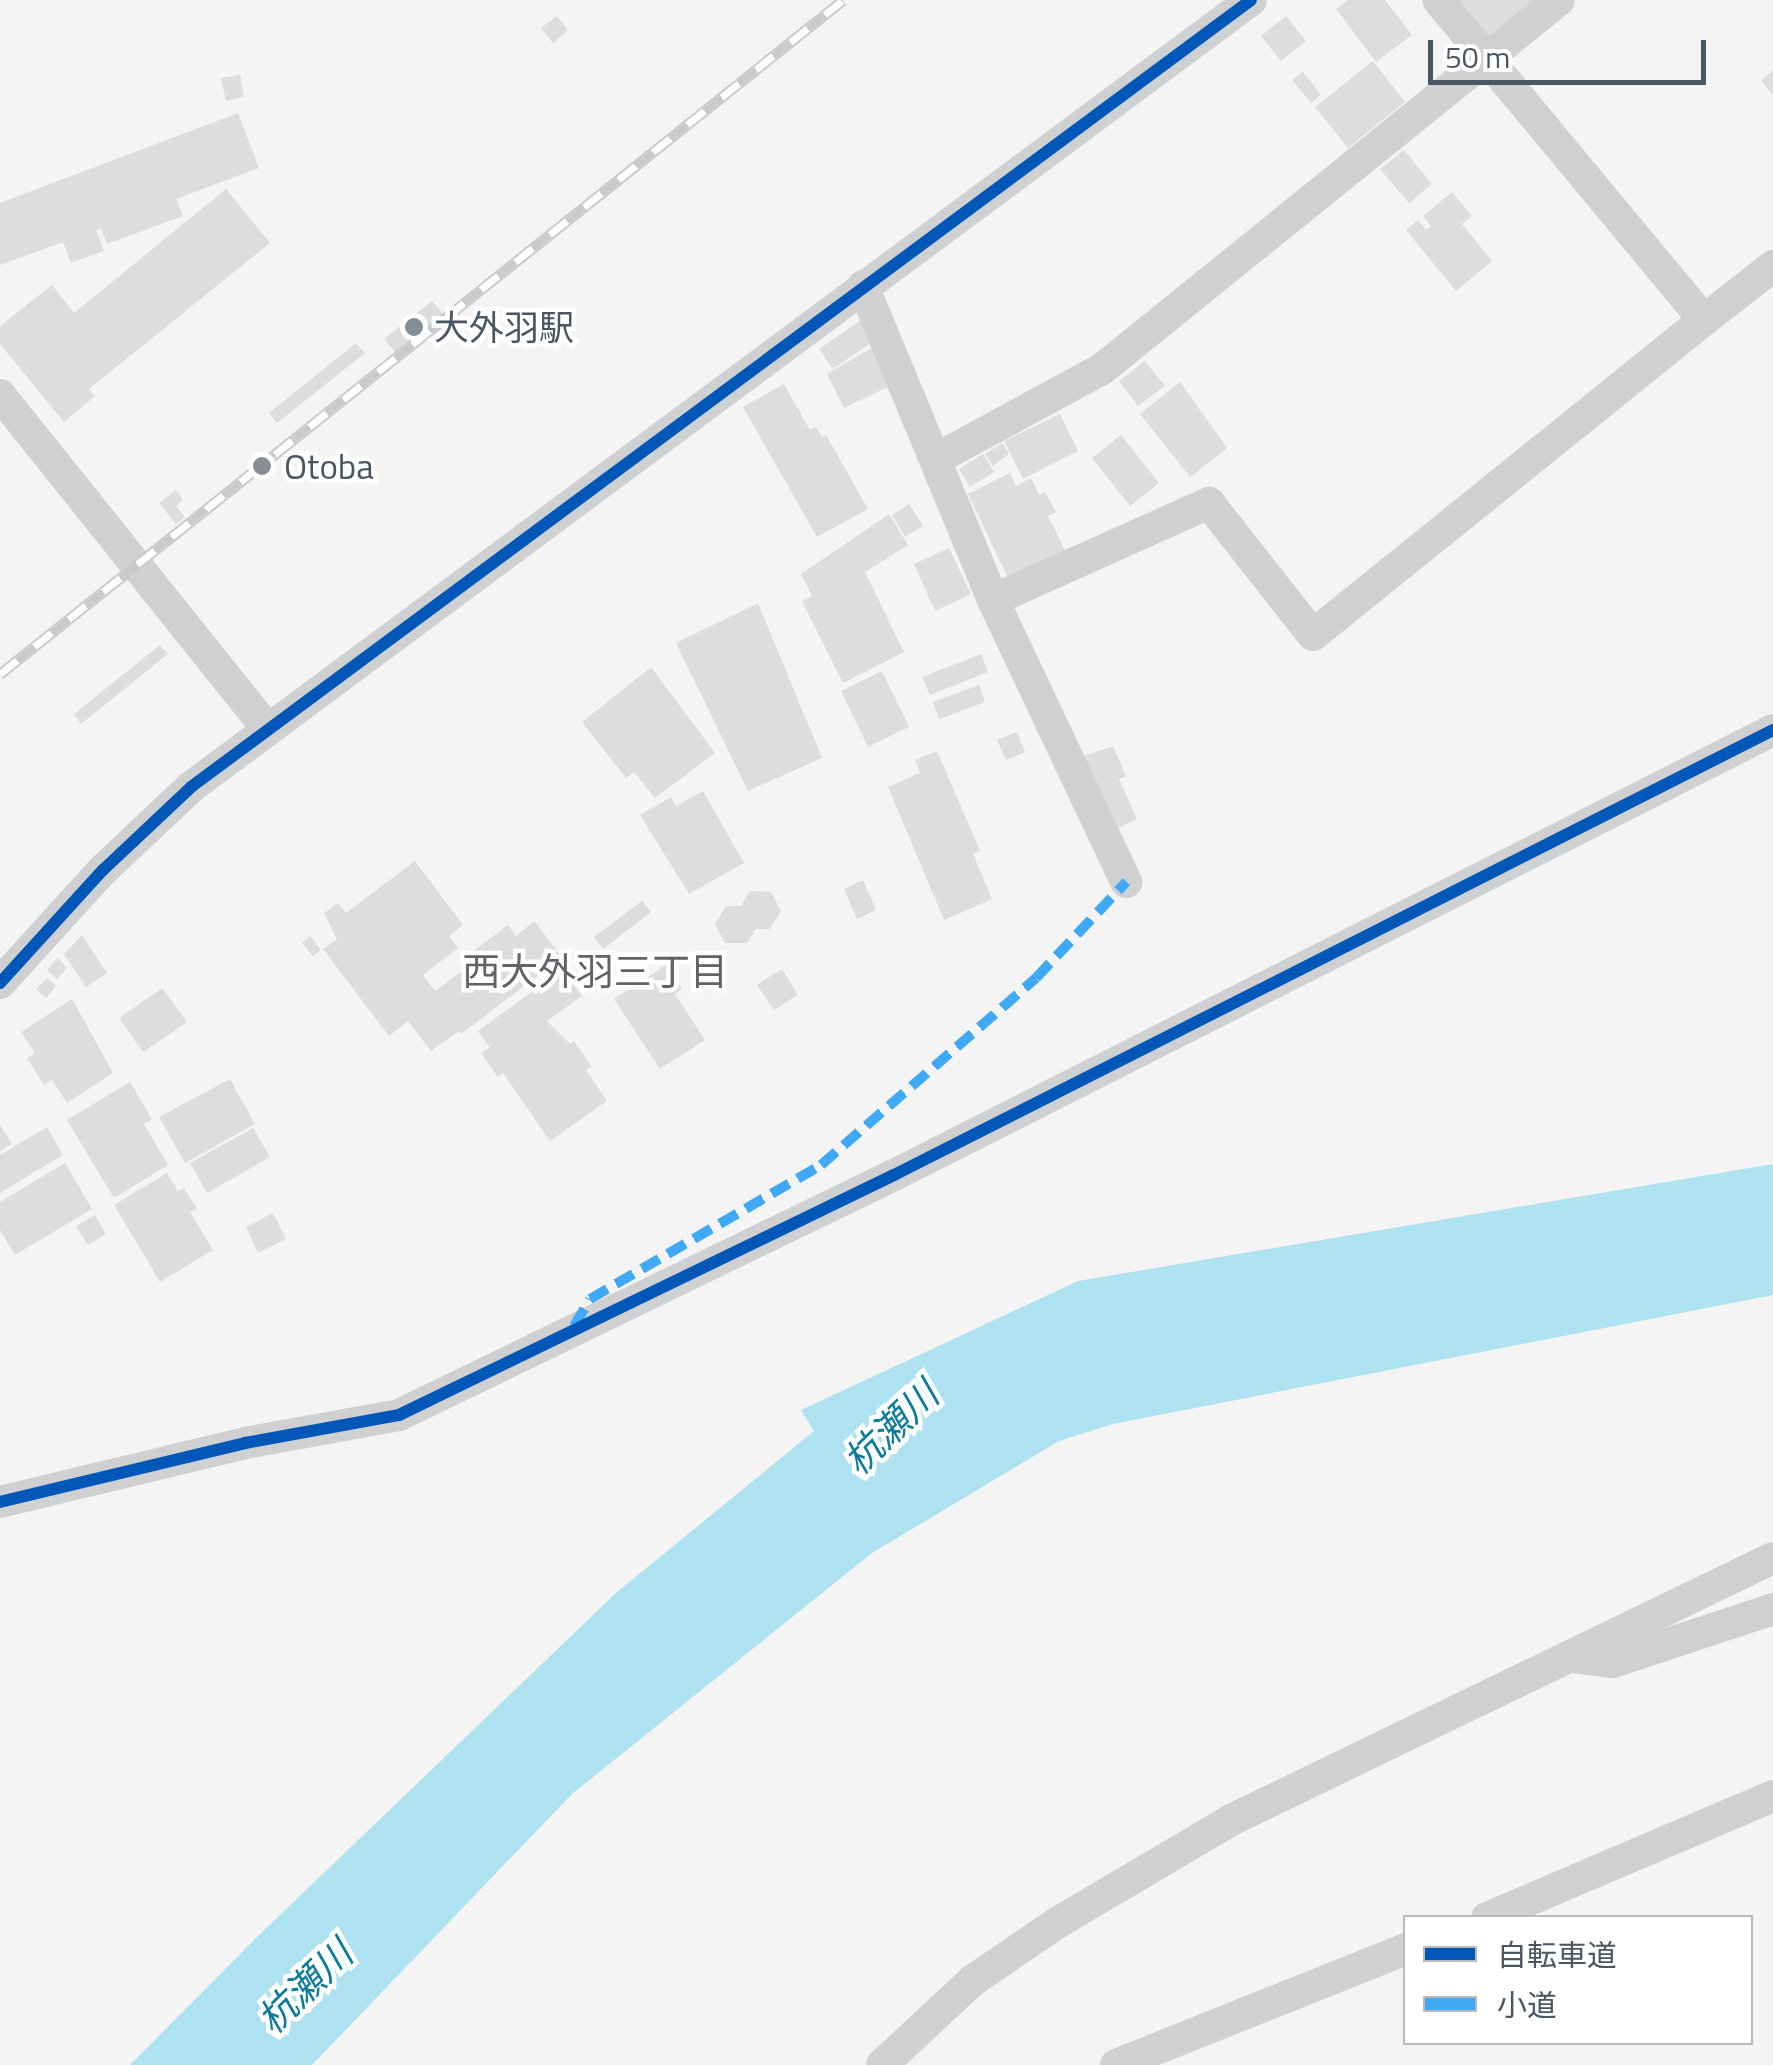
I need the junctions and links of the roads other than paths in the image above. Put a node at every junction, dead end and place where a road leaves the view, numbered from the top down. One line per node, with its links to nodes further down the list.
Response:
1 (1251, 0): 6 (street)
2 (1438, 0): 4 (street)
3 (1558, 0): 4 (street)
4 (1486, 58): 7 (street); 9 (street)
5 (1773, 266): 7 (street)
6 (863, 286): 9 (street); 11 (street)
7 (1704, 320): 10 (street)
8 (0, 395): 11 (street)
9 (936, 459): 10 (street)
10 (993, 600): 13 (street)
11 (268, 729): 14 (street)
12 (1773, 730): 15 (street)
13 (1126, 882)
14 (0, 983)
15 (0, 1502)
16 (1773, 1558): 18 (street)
17 (1773, 1609): 18 (street)
18 (1572, 1657): 22 (street)
19 (1773, 1796): 20 (street)
20 (1494, 1915)
21 (1403, 1950): 23 (street)
22 (882, 2065)
23 (1116, 2065)

